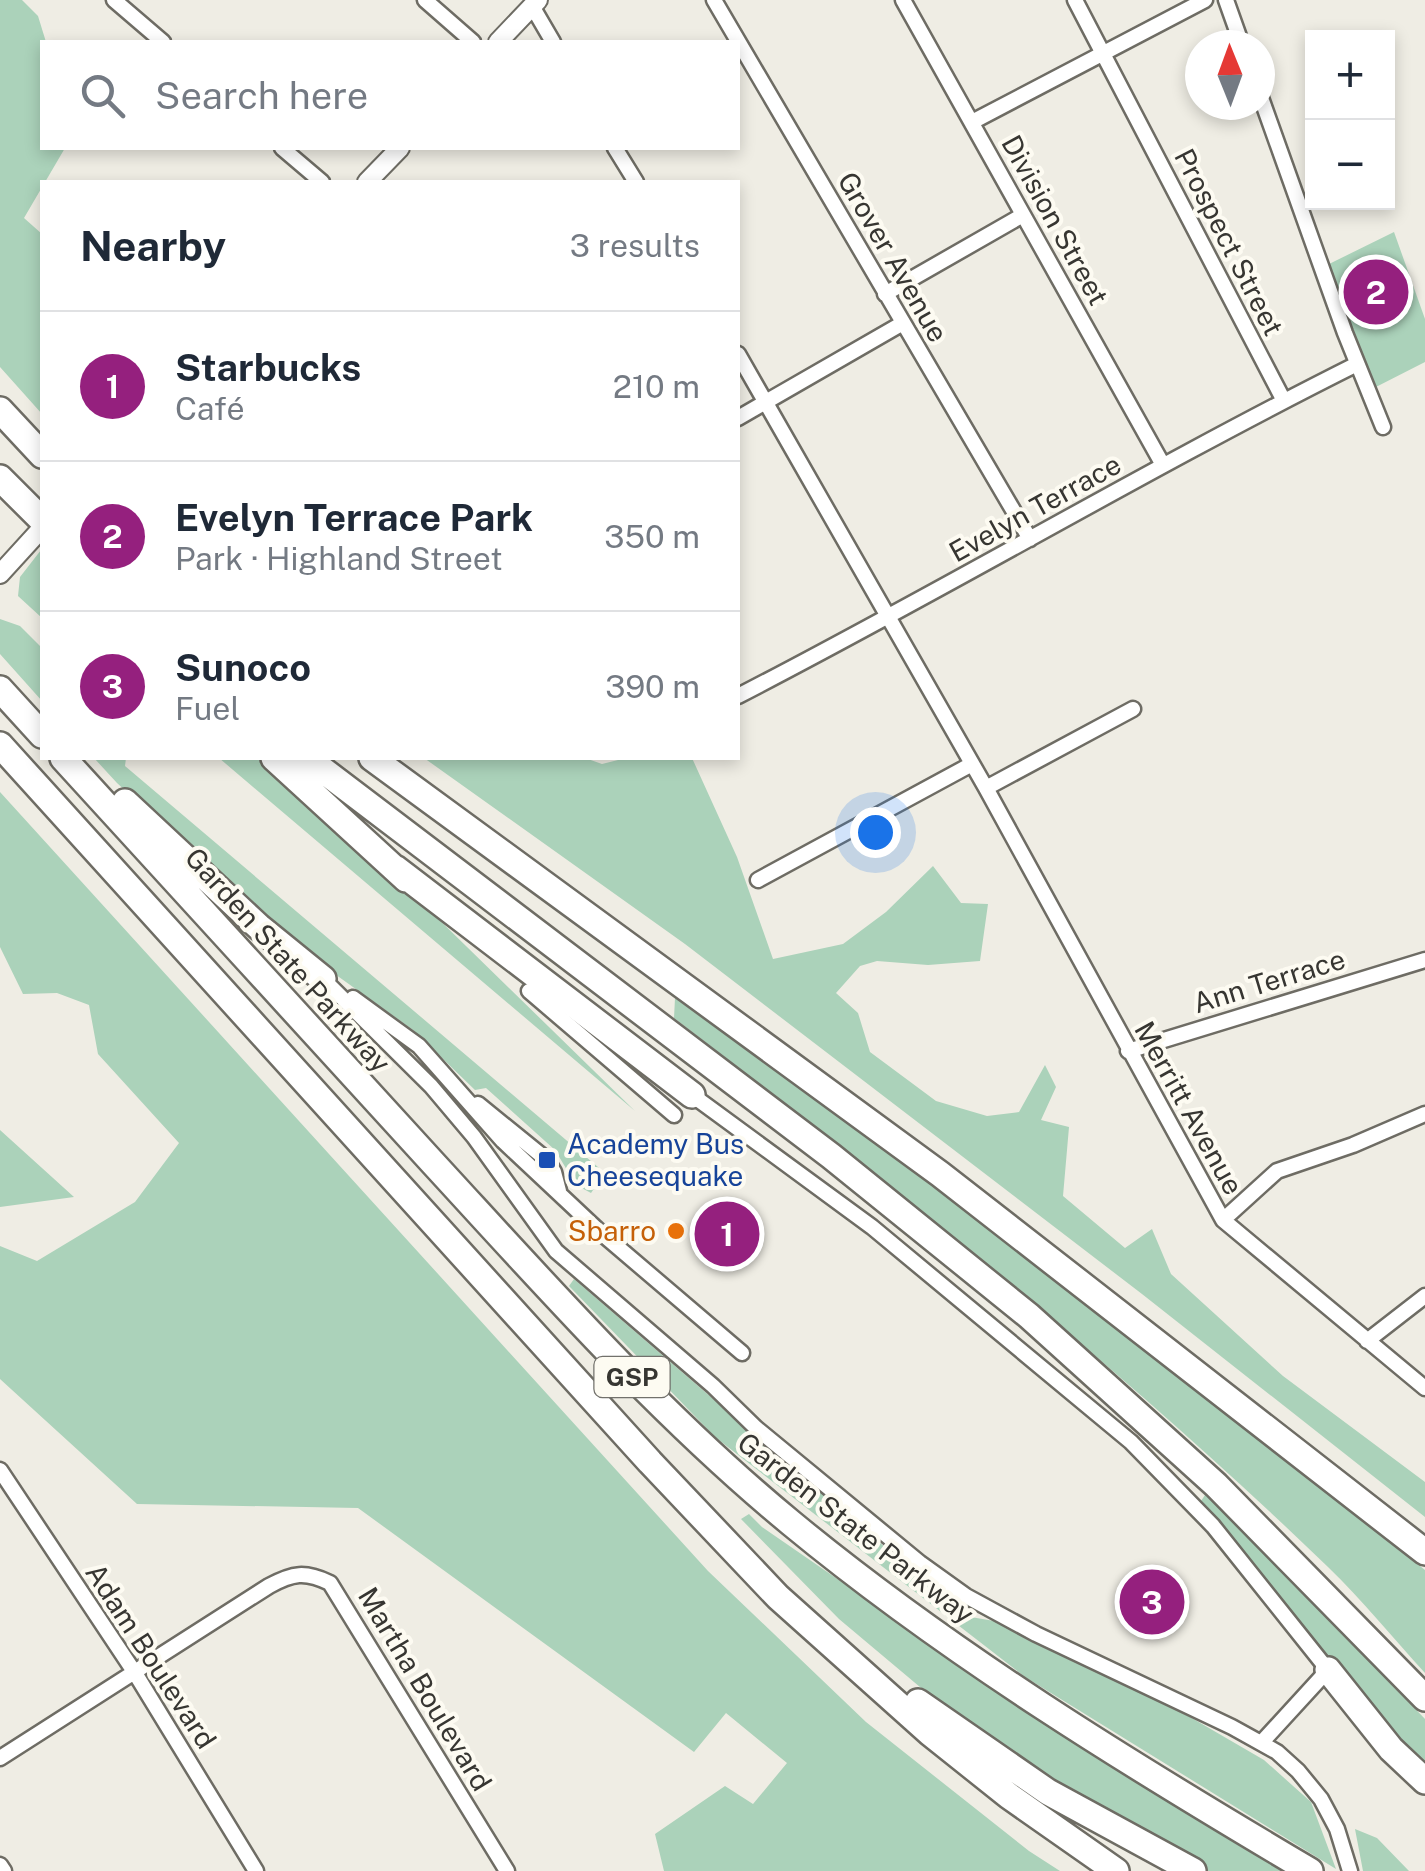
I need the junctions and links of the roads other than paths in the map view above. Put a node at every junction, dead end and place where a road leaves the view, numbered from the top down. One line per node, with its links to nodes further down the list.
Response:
1 (114, 0): 10 (street)
2 (425, 0): 11 (street)
3 (714, 0): 14 (street, Grover Avenue)
4 (903, 0): 18 (street, Division Street)
5 (1075, 0): 16 (street, Prospect Street)
6 (1205, 0): 16 (street)
7 (1226, 0): 9 (street)
8 (535, 3): 12 (street); 13 (street)
9 (1237, 30)
10 (161, 40)
11 (471, 40)
12 (500, 40)
13 (552, 40)
14 (737, 40)
15 (740, 45): 26 (street, Grover Avenue)
16 (1103, 54): 18 (street); 30 (street, Prospect Street)
17 (1269, 120): 29 (street)
18 (972, 122): 25 (street, Division Street)
19 (284, 150): 22 (street)
20 (398, 150): 23 (street)
21 (616, 150): 24 (street)
22 (320, 180)
23 (369, 180)
24 (635, 180)
25 (1023, 215): 26 (street); 36 (street, Division Street)
26 (885, 294): 27 (street, Grover Avenue)
27 (903, 323): 31 (street); 40 (street, Grover Avenue)
28 (740, 358): 31 (street)
29 (1357, 364): 30 (street, Evelyn Terrace); 34 (street)
30 (1284, 401): 36 (street, Evelyn Terrace)
31 (765, 402): 33 (street); 42 (street)
32 (0, 410): 35 (highway)
33 (740, 417)
34 (1383, 427)
35 (40, 452)
36 (1162, 465): 40 (street, Evelyn Terrace)
37 (0, 478): 38 (highway)
38 (40, 518)
39 (40, 530): 41 (street)
40 (1030, 539): 42 (street, Evelyn Terrace)
41 (0, 574)
42 (890, 618): 44 (street, Evelyn Terrace); 53 (street)
43 (0, 688): 46 (highway)
44 (740, 695)
45 (1133, 709): 54 (street)
46 (40, 732)
47 (0, 746): 69 (highway, GSP)
48 (65, 760): 82 (highway, Garden State Parkway / GSP)
49 (74, 760): 58 (highway)
50 (276, 760): 55 (highway)
51 (310, 760): 74 (highway)
52 (375, 760): 71 (highway)
53 (972, 764): 54 (street, Merritt Avenue); 56 (street)
54 (986, 788): 60 (street, Merritt Avenue)
55 (396, 868): 59 (highway); 61 (highway)
56 (758, 880)
57 (1425, 960): 60 (street, Ann Terrace)
58 (323, 979): 67 (street); 75 (street)
59 (530, 991): 63 (street)
60 (1128, 1051): 64 (street, Merritt Avenue)
61 (692, 1095): 72 (street)
62 (1425, 1114): 64 (street)
63 (674, 1115)
64 (1223, 1220): 66 (street, Merritt Avenue)
65 (1425, 1296): 66 (street)
66 (1367, 1342): 68 (street, Merritt Avenue)
67 (742, 1353)
68 (1425, 1388)
69 (650, 1462): 80 (highway, GSP); 81 (highway)
70 (0, 1470): 73 (street, Adam Boulevard)
71 (1425, 1552)
72 (1328, 1670): 75 (street); 77 (highway)
73 (135, 1673): 76 (street); 78 (street, Adam Boulevard); 79 (street, Martha Boulevard)
74 (1425, 1698)
75 (1262, 1742): 83 (street)
76 (0, 1758)
77 (1425, 1781)
78 (256, 1871)
79 (507, 1871)
80 (1116, 1871)
81 (1192, 1871)
82 (1310, 1871)
83 (1350, 1871)

